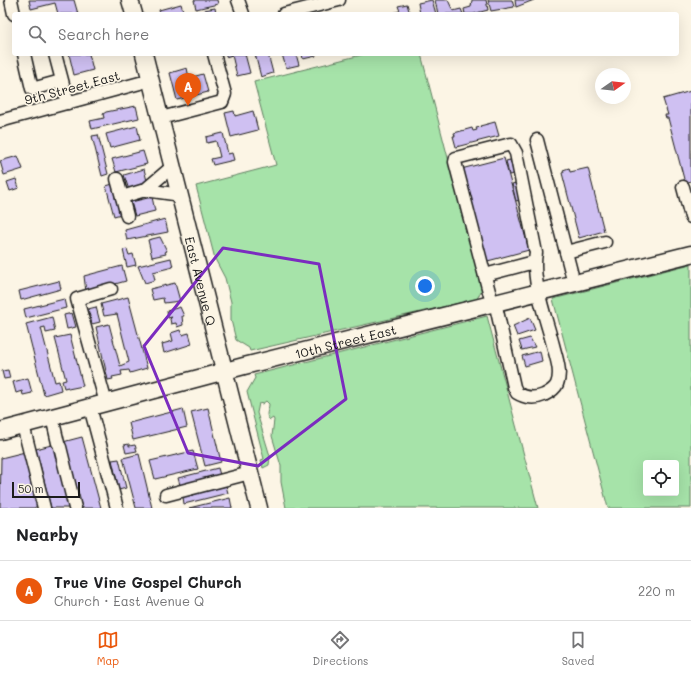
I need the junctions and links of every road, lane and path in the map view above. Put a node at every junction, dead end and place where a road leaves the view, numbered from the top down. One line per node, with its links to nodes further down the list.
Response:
1 (10, 0): 5 (street)
2 (130, 0): 6 (main road)
3 (238, 0): 7 (street)
4 (339, 0): 8 (street)
5 (13, 12)
6 (133, 12)
7 (241, 12)
8 (292, 12)
9 (24, 56): 14 (street)
10 (55, 56): 14 (street)
11 (145, 56): 13 (main road, East Avenue Q)
12 (215, 56): 16 (street)
13 (151, 80): 15 (street, 9th Street East); 16 (main road, East Avenue Q)
14 (62, 81): 15 (street)
15 (68, 103): 17 (street, 9th Street East)
16 (161, 118): 19 (main road, East Avenue Q)
17 (0, 121)
18 (537, 140): 28 (street)
19 (173, 166): 22 (street); 23 (main road, East Avenue Q)
20 (117, 179): 24 (street)
21 (683, 187): 26 (street)
22 (145, 190): 23 (street); 24 (street)
23 (181, 195): 36 (main road, East Avenue Q)
24 (122, 197): 25 (street)
25 (127, 216)
26 (691, 217)
27 (605, 242): 28 (street)
28 (566, 252): 32 (street)
29 (691, 254): 32 (main road, 10th Street East)
30 (534, 262): 31 (street); 31 (street); 34 (street)
31 (485, 275): 35 (street)
32 (574, 283): 34 (main road, 10th Street East)
33 (111, 289): 37 (street)
34 (539, 291): 35 (main road, 10th Street East); 35 (street)
35 (494, 303): 36 (main road, 10th Street East)
36 (225, 371): 37 (main road, 10th Street East); 42 (main road, East Avenue Q)
37 (106, 403): 38 (main road, 10th Street East)
38 (90, 407): 39 (main road, 10th Street East); 46 (street)
39 (52, 418): 40 (main road, 10th Street East); 45 (street)
40 (23, 425): 41 (main road, 10th Street East); 44 (street)
41 (0, 431)
42 (250, 473): 43 (street); 47 (main road, East Avenue Q)
43 (166, 495)
44 (44, 508)
45 (75, 508)
46 (117, 508)
47 (259, 508)

